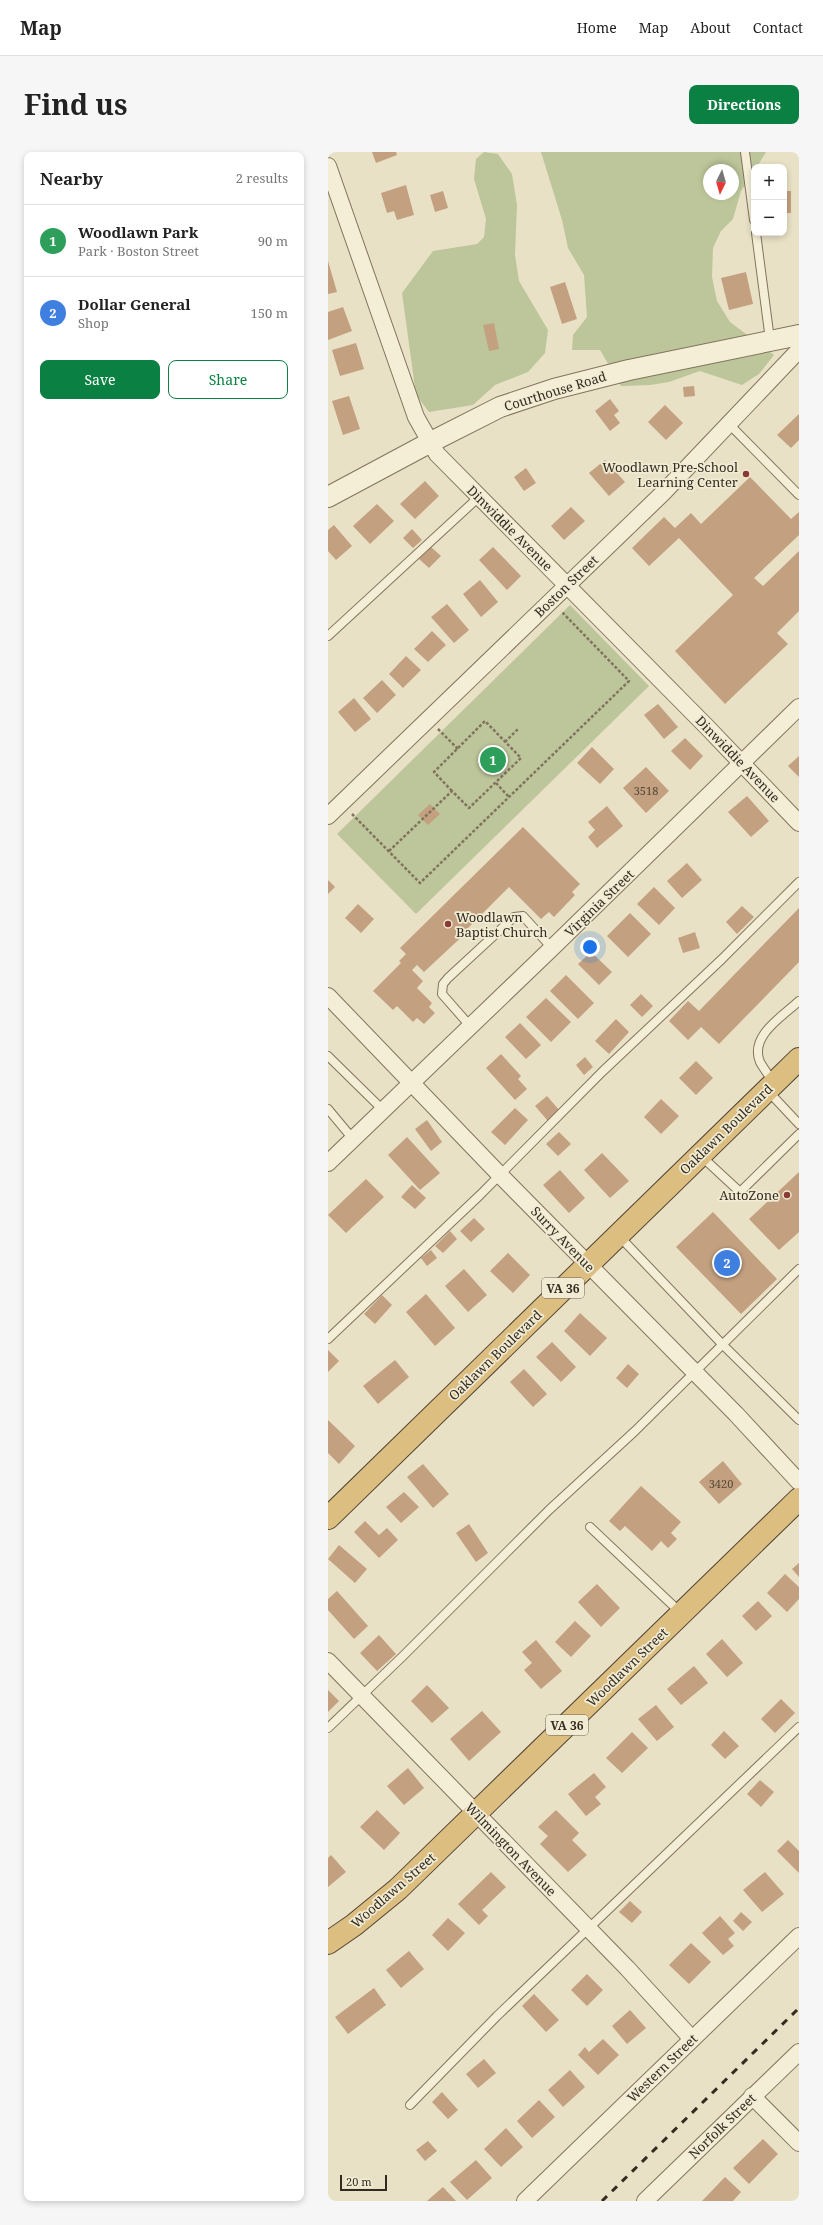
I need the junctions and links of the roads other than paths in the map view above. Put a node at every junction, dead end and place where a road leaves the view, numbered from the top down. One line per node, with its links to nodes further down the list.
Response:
1 (745, 152): 3 (lane)
2 (328, 166): 9 (street, Dinwiddie Avenue)
3 (751, 200)
4 (756, 236): 6 (lane)
5 (799, 335): 6 (street, Courthouse Road)
6 (770, 340): 9 (street, Courthouse Road)
7 (799, 350): 8 (street, Boston Street)
8 (729, 424): 10 (lane); 13 (street, Boston Street)
9 (429, 442): 11 (street, Dinwiddie Avenue); 12 (street, Courthouse Road)
10 (799, 495)
11 (480, 496): 13 (street, Dinwiddie Avenue); 14 (lane)
12 (328, 497)
13 (567, 585): 16 (street, Dinwiddie Avenue); 17 (street, Boston Street)
14 (328, 636)
15 (799, 707): 16 (street, Virginia Street)
16 (741, 762): 18 (street, Dinwiddie Avenue); 20 (street, Virginia Street)
17 (328, 816)
18 (799, 823)
19 (799, 882): 35 (lane)
20 (552, 948): 23 (street, Virginia Street); 23 (lane)
21 (328, 996): 26 (street, Surry Avenue)
22 (799, 1001): 27 (lane)
23 (471, 1026): 26 (street, Virginia Street)
24 (328, 1056): 29 (lane)
25 (799, 1059): 27 (highway, Oaklawn Boulevard / VA 36)
26 (411, 1083): 29 (street, Virginia Street); 35 (street, Surry Avenue)
27 (771, 1087): 30 (lane); 33 (highway, Oaklawn Boulevard / VA 36)
28 (328, 1109): 32 (lane)
29 (383, 1110): 32 (street, Virginia Street)
30 (799, 1124)
31 (799, 1134): 33 (lane)
32 (353, 1139): 34 (street, Virginia Street)
33 (700, 1155): 36 (highway, Oaklawn Boulevard / VA 36)
34 (328, 1163)
35 (500, 1175): 37 (street, Surry Avenue); 39 (lane)
36 (618, 1235): 37 (highway, Oaklawn Boulevard / VA 36); 40 (lane)
37 (588, 1265): 41 (street, Surry Avenue); 45 (highway, Oaklawn Boulevard / VA 36)
38 (799, 1270): 40 (lane)
39 (328, 1338)
40 (722, 1344): 41 (lane); 42 (lane)
41 (694, 1372): 43 (street, Surry Avenue); 49 (lane)
42 (799, 1420)
43 (799, 1482)
44 (799, 1499): 47 (highway, Woodlawn Street / VA 36)
45 (328, 1518)
46 (590, 1527): 47 (lane)
47 (681, 1614): 52 (highway, Woodlawn Street / VA 36)
48 (328, 1661): 49 (street, Wilmington Avenue)
49 (362, 1696): 51 (lane); 52 (street, Wilmington Avenue)
50 (799, 1727): 53 (lane)
51 (328, 1728)
52 (477, 1813): 53 (street, Wilmington Avenue); 55 (highway, Woodlawn Street / VA 36)
53 (590, 1929): 56 (street, Wilmington Avenue); 59 (lane)
54 (799, 1936): 56 (street, Western Street)
55 (328, 1943)
56 (692, 2039): 61 (street, Western Street)
57 (799, 2052): 58 (street, Norfolk Street)
58 (752, 2096): 60 (street); 62 (street, Norfolk Street)
59 (410, 2104)
60 (799, 2143)
61 (525, 2201)
62 (645, 2201)

